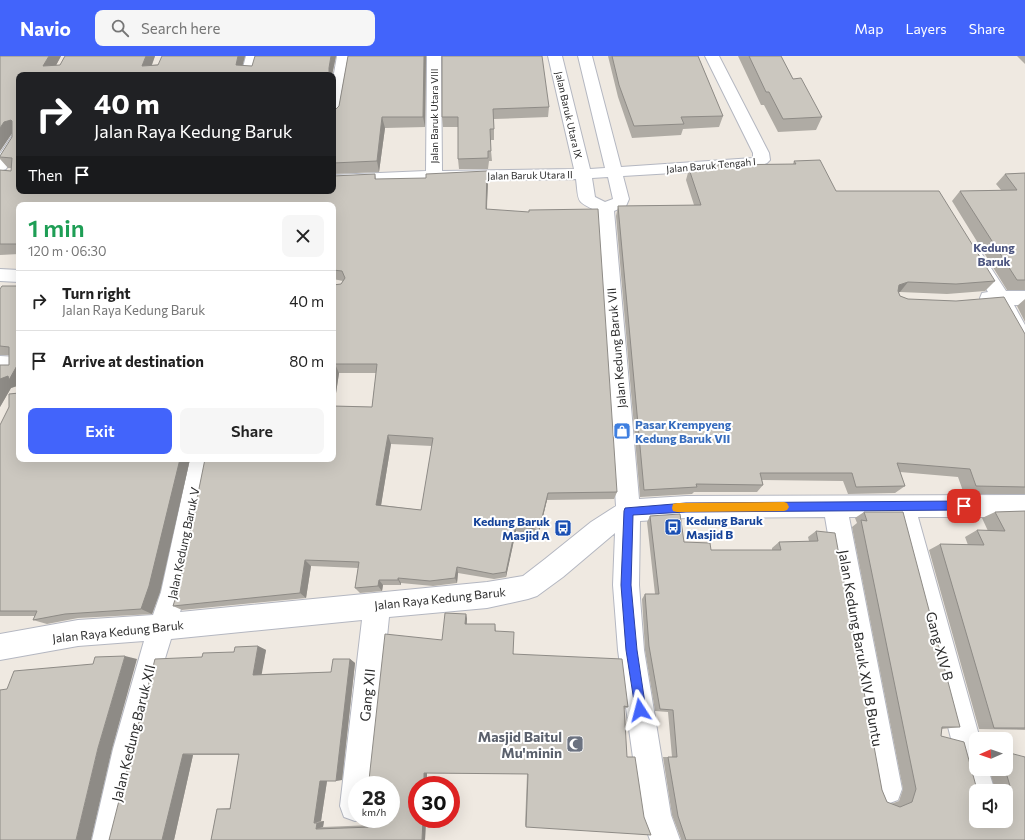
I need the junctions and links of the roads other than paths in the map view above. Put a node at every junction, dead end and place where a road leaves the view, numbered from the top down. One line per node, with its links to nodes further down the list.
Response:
1 (253, 56): 7 (street)
2 (344, 56): 8 (street)
3 (434, 56): 13 (street, Jalan Baruk Utara VIII)
4 (555, 56): 12 (street, Jalan Baruk Utara IX)
5 (584, 56): 11 (street)
6 (712, 56): 11 (street, Jalan Baruk Tengah I)
7 (249, 72)
8 (336, 100)
9 (16, 143): 10 (street)
10 (4, 171)
11 (616, 172): 12 (street, Jalan Baruk Utara II); 15 (street)
12 (583, 174): 13 (street, Jalan Baruk Utara II); 15 (street)
13 (434, 176): 14 (street, Jalan Baruk Utara II)
14 (336, 180)
15 (605, 208): 29 (street, Jalan Kedung Baruk VII)
16 (968, 244): 19 (street)
17 (0, 275): 18 (street)
18 (16, 276)
19 (1001, 298): 20 (street); 21 (street); 22 (street)
20 (1025, 298)
21 (970, 300)
22 (1025, 343)
23 (0, 364): 24 (street)
24 (16, 365)
25 (199, 462): 31 (street, Jalan Kedung Baruk V)
26 (834, 506): 27 (street, Jalan Raya Kedung Baruk); 29 (street, Jalan Raya Kedung Baruk); 35 (street, Jalan Kedung Baruk XIV B Buntu)
27 (903, 506): 28 (street, Jalan Raya Kedung Baruk); 34 (street, Gang XIV B)
28 (1025, 506)
29 (628, 511): 30 (street, Jalan Raya Kedung Baruk); 37 (street, Jalan Kedung Baruk VII)
30 (377, 606): 31 (street, Jalan Raya Kedung Baruk); 33 (street, Gang XII)
31 (162, 627): 32 (street, Jalan Raya Kedung Baruk); 36 (street, Jalan Kedung Baruk XII)
32 (0, 646)
33 (358, 776)
34 (978, 784)
35 (886, 789)
36 (107, 840)
37 (665, 840)

